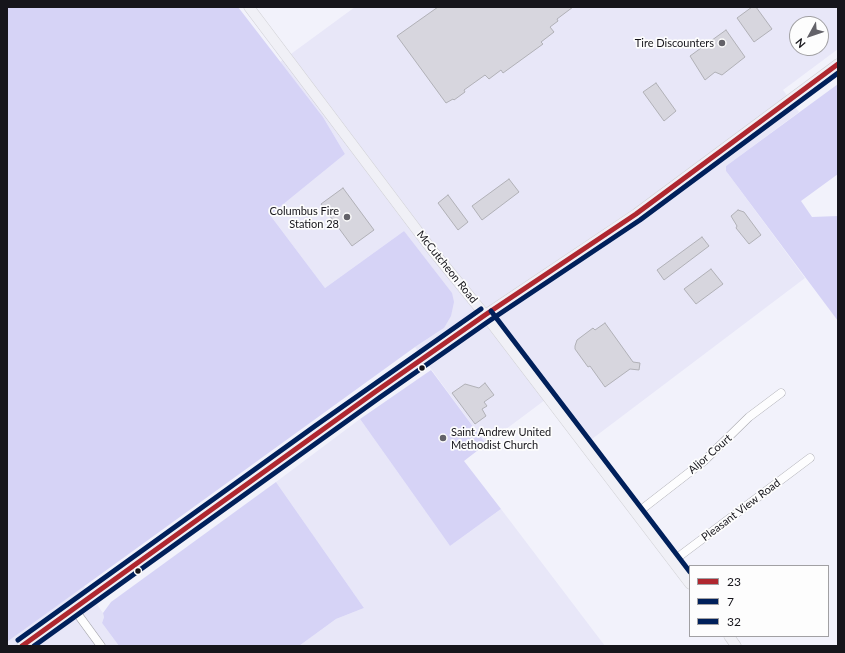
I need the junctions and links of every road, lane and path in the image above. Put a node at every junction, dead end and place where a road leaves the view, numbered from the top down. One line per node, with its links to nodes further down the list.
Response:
1 (249, 7): 3 (main road, McCutcheon Road)
2 (838, 64): 3 (main road)
3 (485, 315): 6 (main road, McCutcheon Road); 9 (main road)
4 (781, 393): 6 (street, Aljor Court)
5 (810, 458): 7 (street, Pleasant View Road)
6 (637, 513): 7 (main road, McCutcheon Road)
7 (674, 561): 8 (main road, McCutcheon Road)
8 (689, 583)
9 (74, 609): 11 (main road); 12 (street)
10 (730, 637): 13 (main road)
11 (22, 646)
12 (101, 646)
13 (736, 646)

